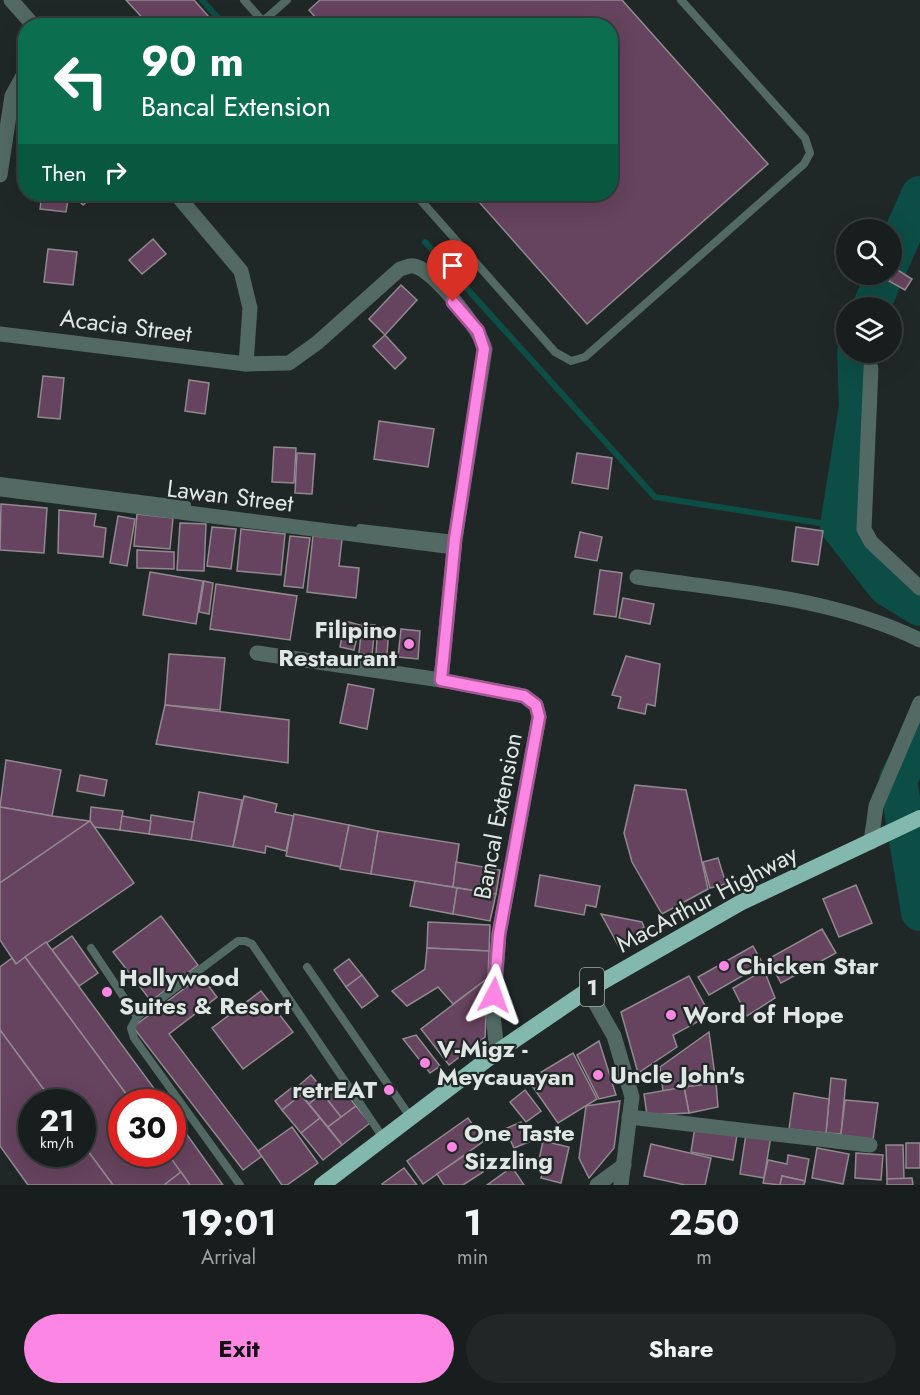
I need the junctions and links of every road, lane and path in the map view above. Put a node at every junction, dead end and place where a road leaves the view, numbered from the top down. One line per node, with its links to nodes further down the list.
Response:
1 (11, 0): 5 (street)
2 (244, 0): 6 (lane)
3 (287, 0): 7 (lane)
4 (681, 0): 11 (lane)
5 (27, 18)
6 (260, 18)
7 (270, 18)
8 (18, 85): 9 (street)
9 (0, 175)
10 (182, 201): 13 (street)
11 (421, 201)
12 (0, 334): 13 (street, Acacia Street)
13 (246, 364): 17 (street)
14 (871, 368): 19 (street)
15 (0, 481): 17 (lane)
16 (0, 489): 17 (street, Lawan Street)
17 (455, 543): 22 (street)
18 (636, 577): 20 (street)
19 (920, 588)
20 (920, 640)
21 (257, 653): 22 (street, Bancal Extension)
22 (441, 680): 30 (street, Bancal Extension)
23 (920, 703): 25 (street)
24 (920, 818): 25 (highway, MacArthur Highway / 1)
25 (870, 842): 28 (highway, MacArthur Highway / 1)
26 (91, 948): 29 (lane)
27 (307, 967): 32 (lane)
28 (588, 990): 30 (highway, MacArthur Highway / 1); 31 (street)
29 (137, 1017): 33 (lane); 36 (lane)
30 (497, 1052): 32 (highway, MacArthur Highway / 1)
31 (629, 1117): 34 (street); 35 (street)
32 (411, 1118): 33 (highway, MacArthur Highway / 1)
33 (384, 1138): 37 (highway, MacArthur Highway / 1)
34 (870, 1145)
35 (624, 1165): 38 (street); 39 (street)
36 (240, 1185)
37 (321, 1185)
38 (597, 1185)
39 (621, 1185)

